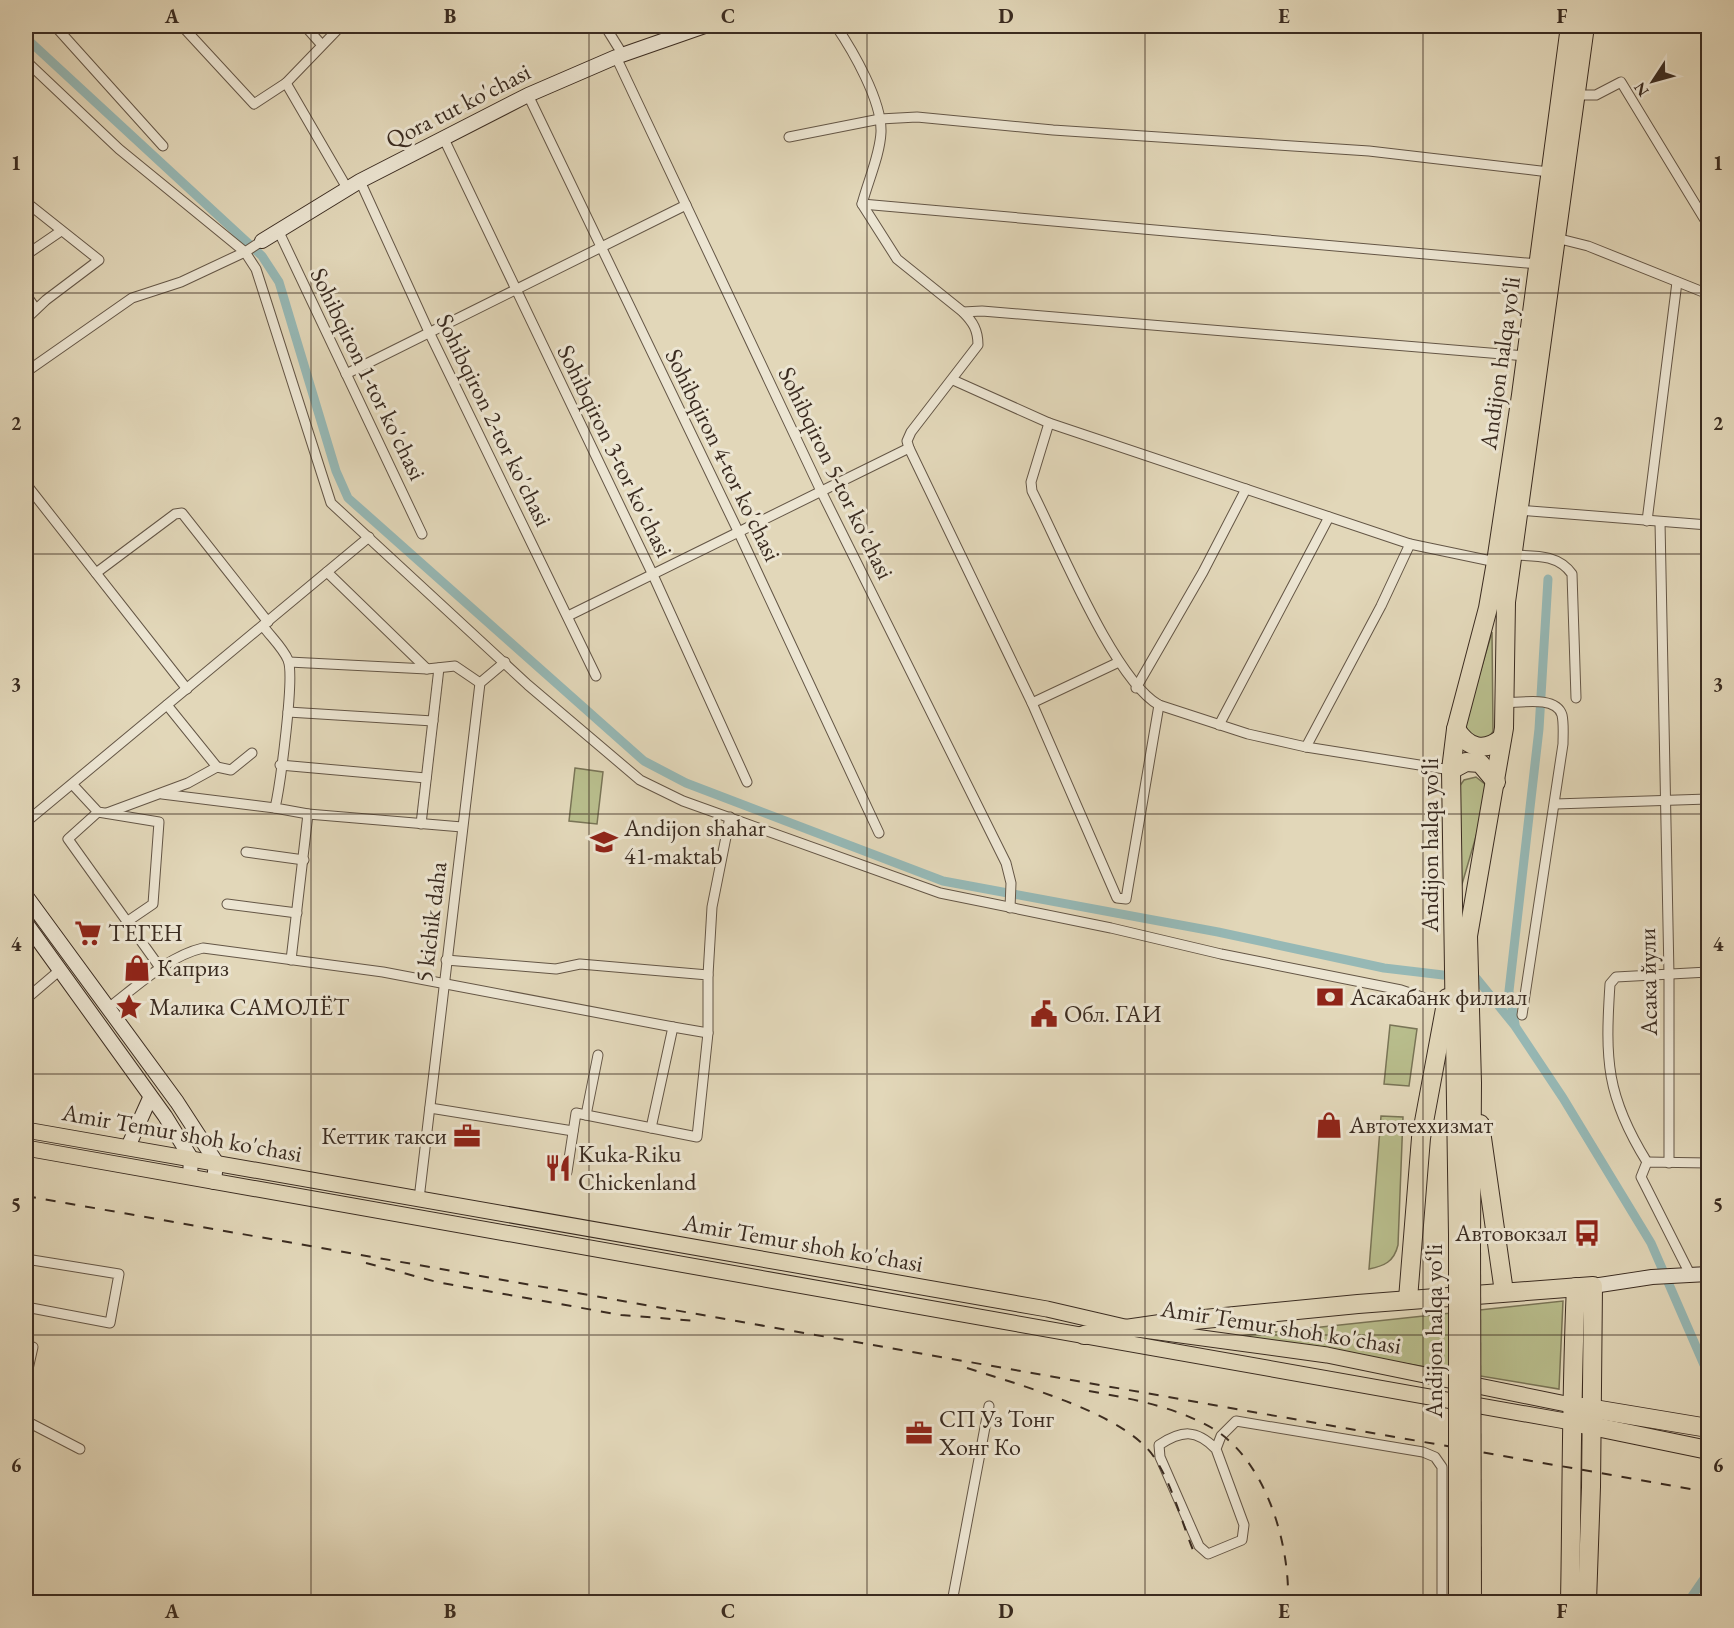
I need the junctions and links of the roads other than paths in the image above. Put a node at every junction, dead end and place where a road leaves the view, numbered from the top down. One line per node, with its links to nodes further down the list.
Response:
1 (55, 26): 19 (street)
2 (183, 26): 13 (street)
3 (305, 26): 10 (street)
4 (341, 26): 10 (street)
5 (604, 26): 11 (street, Sohibqiron 5-tor ko'chasi)
6 (705, 26): 11 (main road, Qora tut ko'chasi)
7 (836, 26): 16 (street)
8 (1570, 26): 20 (highway, Andijon halqa yo‘li)
9 (1585, 26): 14 (highway, Andijon halqa yo‘li)
10 (321, 44): 13 (street)
11 (620, 56): 15 (main road, Qora tut ko'chasi); 25 (street, Sohibqiron 5-tor ko'chasi)
12 (26, 62): 32 (street)
13 (286, 83): 22 (street)
14 (1576, 94): 26 (street); 29 (highway, Andijon halqa yo‘li)
15 (528, 95): 18 (main road, Qora tut ko'chasi); 31 (street, Sohibqiron 4-tor ko'chasi)
16 (880, 119): 17 (street); 20 (street); 24 (street)
17 (789, 137)
18 (444, 139): 21 (main road, Qora tut ko'chasi); 36 (street, Sohibqiron 3-tor ko'chasi)
19 (163, 146)
20 (1549, 172): 34 (highway, Andijon halqa yo‘li)
21 (360, 181): 22 (main road, Qora tut ko'chasi); 42 (street, Sohibqiron 2-tor ko'chasi)
22 (347, 188): 27 (main road, Qora tut ko'chasi)
23 (26, 202): 28 (street)
24 (861, 204): 34 (street); 40 (street)
25 (686, 205): 31 (street); 51 (street, Sohibqiron 5-tor ko'chasi)
26 (1708, 225)
27 (278, 230): 30 (main road, Qora tut ko'chasi); 45 (street, Sohibqiron 1-tor ko'chasi)
28 (61, 231): 33 (street); 39 (street)
29 (1556, 238): 35 (street); 52 (highway, Andijon halqa yo‘li)
30 (262, 241): 32 (street, Qora tut ko'chasi)
31 (601, 247): 36 (street); 57 (street, Sohibqiron 4-tor ko'chasi)
32 (245, 252): 44 (street, Qora tut ko'chasi); 59 (street)
33 (26, 255)
34 (1538, 264): 43 (highway, Andijon halqa yo‘li)
35 (1677, 282): 38 (street); 54 (street)
36 (515, 290): 42 (street); 64 (street, Sohibqiron 3-tor ko'chasi)
37 (26, 294): 39 (street)
38 (1708, 296)
39 (36, 309): 41 (street)
40 (963, 312): 43 (street); 46 (street)
41 (26, 319)
42 (429, 332): 45 (street); 65 (street, Sohibqiron 2-tor ko'chasi)
43 (1527, 356): 61 (highway, Andijon halqa yo‘li)
44 (26, 372)
45 (346, 374): 58 (street, Sohibqiron 1-tor ko'chasi)
46 (953, 380): 47 (street); 48 (street)
47 (1049, 423): 50 (street); 69 (street)
48 (909, 448): 51 (street); 78 (street)
49 (26, 484): 63 (street)
50 (1246, 489): 53 (street); 74 (street)
51 (821, 490): 57 (street); 111 (street, Sohibqiron 5-tor ko'chasi)
52 (1519, 510): 54 (street); 61 (highway, Andijon halqa yo‘li)
53 (1329, 517): 60 (street); 83 (street)
54 (1647, 521): 55 (street)
55 (1660, 522): 56 (street); 97 (street, Асака йули)
56 (1708, 525)
57 (740, 533): 64 (street); 106 (street, Sohibqiron 4-tor ko'chasi)
58 (423, 534)
59 (369, 537): 62 (street); 68 (street)
60 (1410, 544): 61 (street); 86 (street)
61 (1504, 559): 76 (street); 77 (highway, Andijon halqa yo‘li); 84 (highway, Andijon halqa yo‘li)
62 (327, 572): 66 (street); 71 (street)
63 (96, 573): 66 (street); 75 (street)
64 (653, 575): 65 (street); 92 (street, Sohibqiron 3-tor ko'chasi)
65 (568, 616): 72 (street, Sohibqiron 2-tor ko'chasi)
66 (265, 624): 67 (street); 75 (street)
67 (289, 662): 71 (street); 81 (street)
68 (505, 662): 73 (street); 102 (street)
69 (1119, 662): 74 (street); 78 (street)
70 (439, 668): 71 (street); 73 (street); 82 (street)
71 (428, 669)
72 (596, 676)
73 (480, 683): 105 (street, 5 kichik daha)
74 (1136, 688): 80 (street)
75 (187, 689): 79 (street)
76 (1576, 698)
77 (1504, 703): 85 (highway, Andijon halqa yo‘li); 98 (street)
78 (1032, 704): 80 (street)
79 (167, 705): 89 (street); 94 (street)
80 (1159, 705): 83 (street)
81 (288, 712): 82 (street); 88 (street)
82 (433, 721): 91 (street)
83 (1219, 724): 86 (street)
84 (1456, 729): 85 (highway); 90 (highway, Andijon halqa yo‘li)
85 (1502, 738): 93 (highway, Andijon halqa yo‘li)
86 (1306, 747): 90 (street)
87 (252, 753): 89 (street)
88 (280, 765): 91 (street); 99 (street)
89 (217, 767): 95 (street)
90 (1451, 770): 93 (highway); 117 (highway, Andijon halqa yo‘li)
91 (426, 778): 104 (street)
92 (747, 782)
93 (1496, 782): 131 (highway, Andijon halqa yo‘li)
94 (73, 784): 100 (street); 103 (street)
95 (160, 794): 99 (street); 100 (street)
96 (1708, 799): 97 (street)
97 (1664, 800): 98 (street); 122 (street, Асака йули)
98 (1555, 804): 127 (street)
99 (275, 808): 101 (street)
100 (103, 812): 113 (street); 113 (street)
101 (308, 814): 104 (street); 108 (street)
102 (730, 817): 111 (street); 121 (street)
103 (26, 822)
104 (421, 824): 105 (street)
105 (462, 827): 116 (street, 5 kichik daha)
106 (879, 833)
107 (246, 852): 108 (street)
108 (304, 860): 112 (street)
109 (26, 896): 126 (main road)
110 (227, 904): 112 (street)
111 (1010, 905): 125 (street)
112 (297, 913): 115 (street)
113 (128, 921): 118 (street)
114 (26, 923): 119 (main road)
115 (291, 960): 118 (street); 123 (street)
116 (446, 960): 121 (street); 123 (street, 5 kichik daha)
117 (1454, 960): 125 (highway); 149 (highway, Andijon halqa yo‘li)
118 (161, 969): 126 (street)
119 (60, 970): 124 (street); 132 (main road)
120 (1708, 972): 122 (street)
121 (708, 975): 129 (street)
122 (1669, 975): 142 (street); 143 (street, Асака йули)
123 (443, 984): 128 (street); 133 (street, 5 kichik daha)
124 (26, 999)
125 (1446, 1005): 155 (highway)
126 (107, 1009): 141 (main road)
127 (1522, 1015)
128 (672, 1027): 129 (street); 135 (street)
129 (708, 1033): 135 (street)
130 (598, 1055): 134 (street)
131 (1472, 1083): 149 (highway, Andijon halqa yo‘li); 154 (highway)
132 (150, 1098): 138 (main road); 140 (main road)
133 (430, 1108): 137 (street); 148 (street, 5 kichik daha)
134 (586, 1115): 135 (street); 137 (street)
135 (651, 1128)
136 (26, 1130): 138 (main road, Amir Temur shoh ko'chasi)
137 (573, 1131): 145 (street)
138 (128, 1147): 140 (main road, Amir Temur shoh ko'chasi)
139 (26, 1148): 146 (main road, Amir Temur shoh ko'chasi)
140 (191, 1158): 141 (main road, Amir Temur shoh ko'chasi); 146 (main road)
141 (216, 1162): 147 (main road); 148 (main road, Amir Temur shoh ko'chasi)
142 (1647, 1162): 143 (street); 151 (street)
143 (1669, 1163): 144 (street)
144 (1708, 1163)
145 (567, 1172)
146 (190, 1177): 147 (main road, Amir Temur shoh ko'chasi)
147 (214, 1182): 158 (main road, Amir Temur shoh ko'chasi)
148 (418, 1199): 157 (main road, Amir Temur shoh ko'chasi)
149 (1464, 1237): 171 (highway, Andijon halqa yo‘li, bridge); 172 (highway, Andijon halqa yo‘li, bridge)
150 (26, 1259): 156 (street)
151 (1687, 1274): 152 (main road); 153 (main road)
152 (1708, 1274)
153 (1585, 1287): 154 (highway, Amir Temur shoh ko'chasi); 162 (highway); 163 (highway)
154 (1504, 1292): 155 (highway, Amir Temur shoh ko'chasi)
155 (1408, 1299): 157 (highway, Amir Temur shoh ko'chasi)
156 (26, 1307)
157 (1129, 1328): 158 (highway, Amir Temur shoh ko'chasi); 162 (main road, Amir Temur shoh ko'chasi)
158 (1084, 1335): 162 (main road, Amir Temur shoh ko'chasi)
159 (26, 1345): 160 (street)
160 (26, 1378)
161 (989, 1406): 169 (street)
162 (1571, 1414): 163 (highway); 173 (highway)
163 (1592, 1417): 165 (highway); 168 (highway); 174 (highway)
164 (26, 1421): 166 (street)
165 (1707, 1428)
166 (80, 1449)
167 (1216, 1449): 167 (street); 170 (street)
168 (1708, 1450)
169 (952, 1602)
170 (1442, 1602)
171 (1458, 1602)
172 (1472, 1602)
173 (1570, 1602)
174 (1587, 1602)

